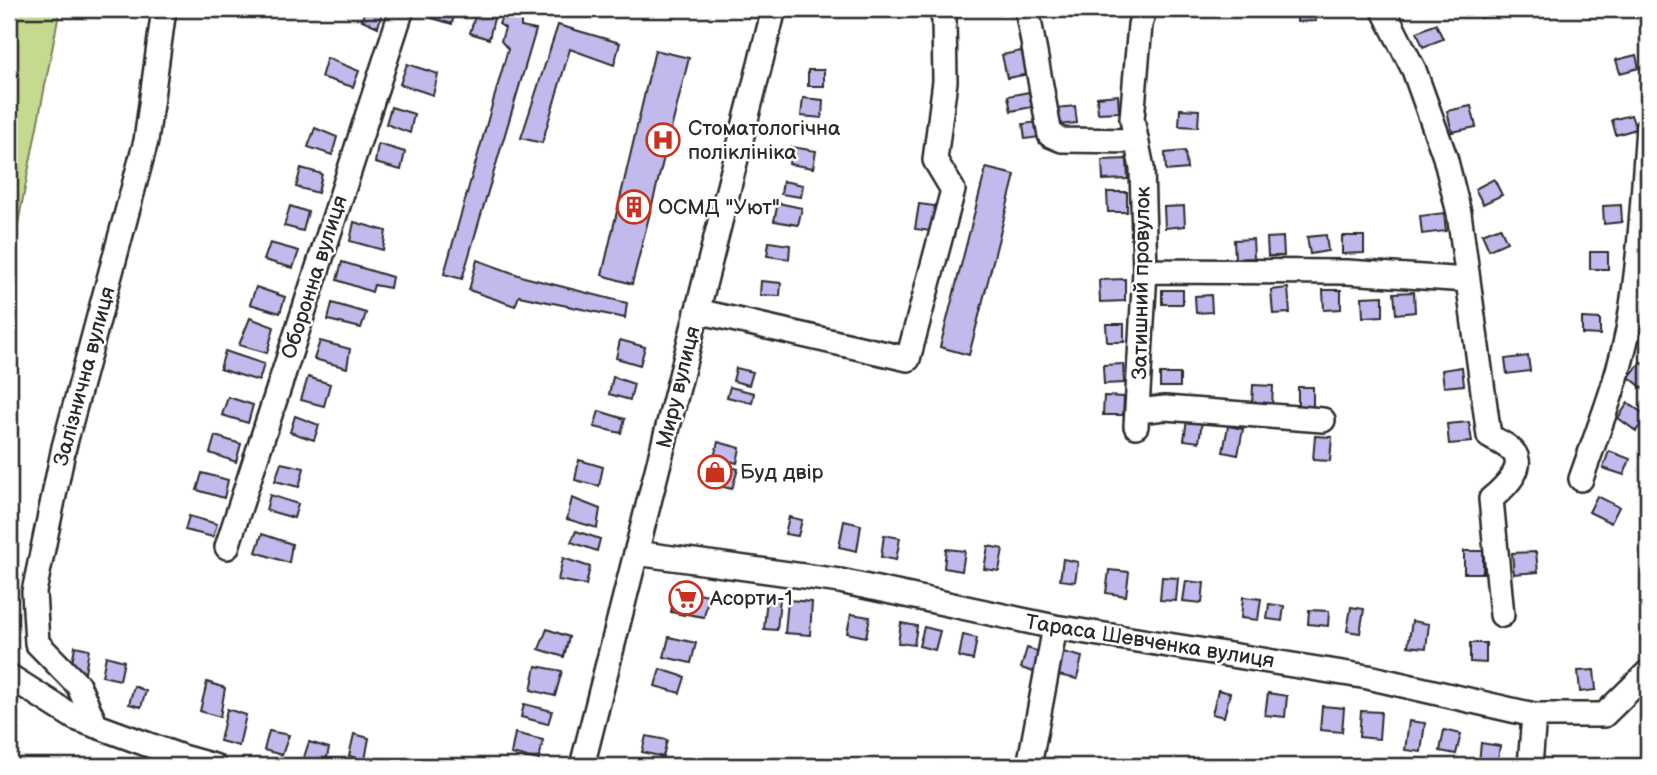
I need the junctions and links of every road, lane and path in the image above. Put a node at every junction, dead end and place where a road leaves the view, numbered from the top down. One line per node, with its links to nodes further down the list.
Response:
1 (164, 9): 22 (street, Залізнична вулиця)
2 (402, 9): 15 (street, Оборонна вулиця)
3 (774, 9): 12 (street, Миру вулиця)
4 (939, 9): 12 (street)
5 (1027, 9): 9 (street)
6 (1143, 9): 9 (street, Затишний провулок)
7 (1383, 9): 11 (street)
8 (1648, 127): 14 (street)
9 (1136, 142): 10 (street, Затишний провулок)
10 (1145, 271): 11 (street); 13 (street, Затишний провулок)
11 (1468, 280): 17 (street)
12 (697, 311): 16 (street, Миру вулиця)
13 (1323, 420)
14 (1581, 479)
15 (228, 547)
16 (636, 553): 18 (street, Тараса Шевченка вулиця); 24 (street, Миру вулиця)
17 (1502, 615)
18 (1055, 627): 21 (street, Тараса Шевченка вулиця); 25 (street)
19 (1648, 672): 21 (street, Тараса Шевченка вулиця)
20 (9, 676): 22 (street)
21 (1534, 715): 26 (street)
22 (96, 726): 23 (street)
23 (214, 766)
24 (582, 766)
25 (1029, 766)
26 (1530, 766)

